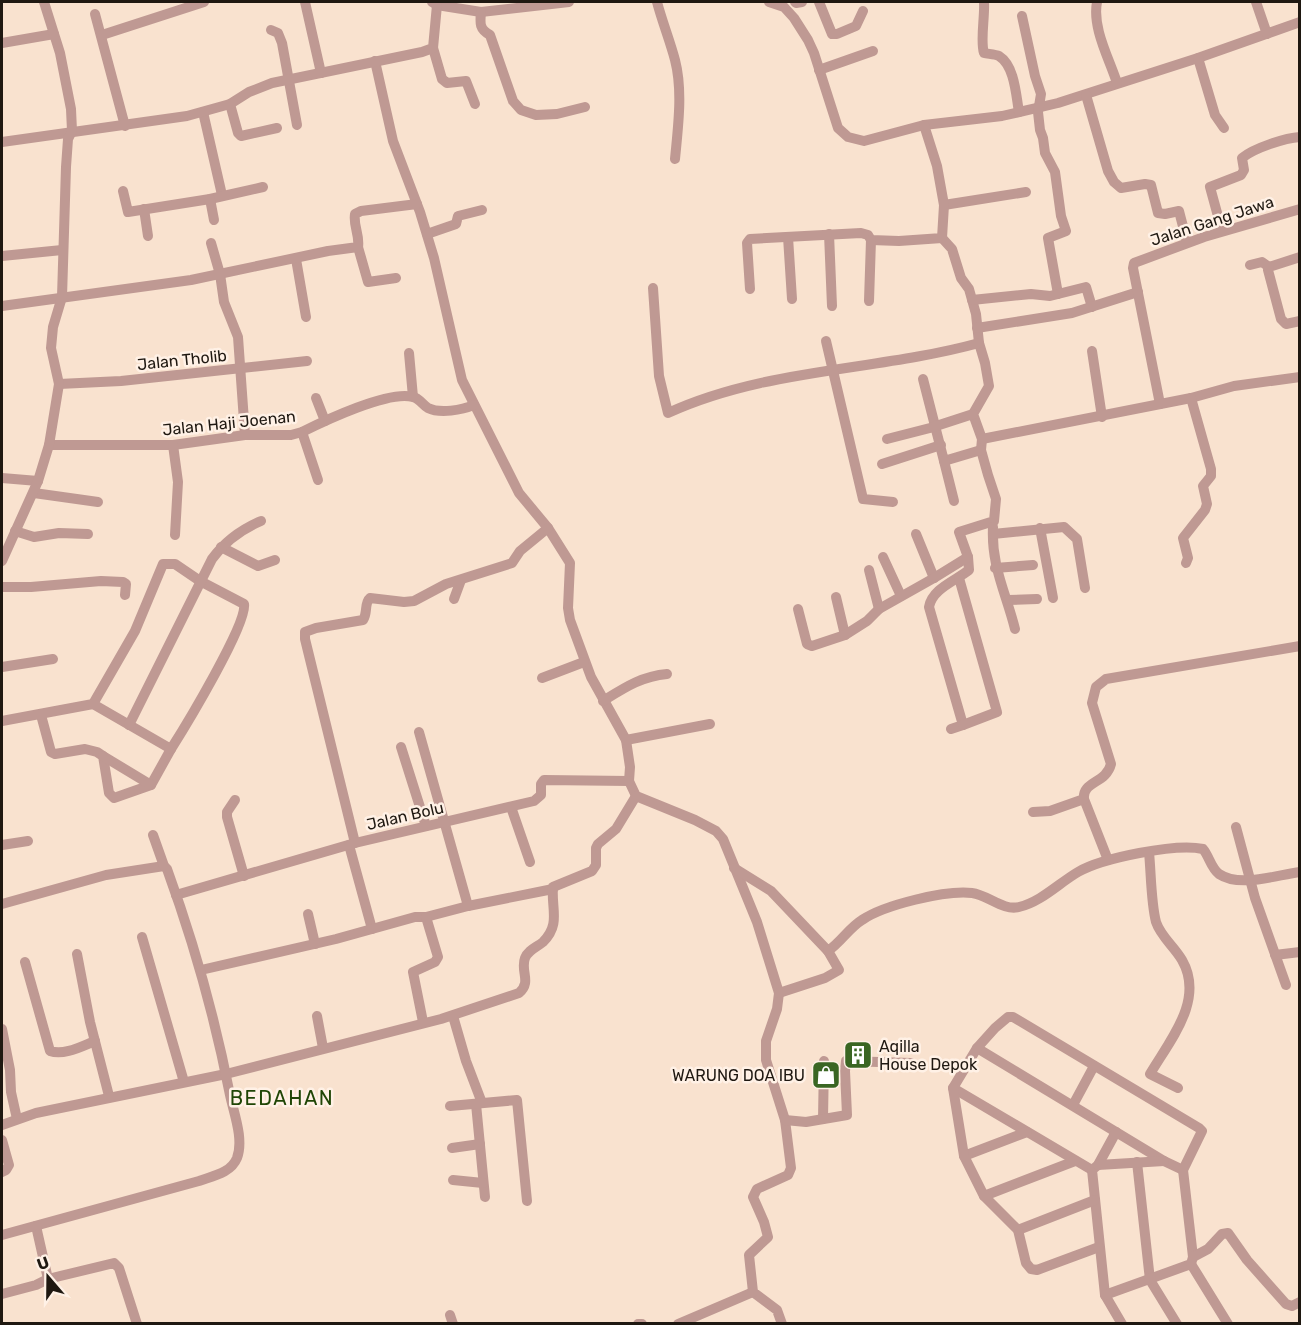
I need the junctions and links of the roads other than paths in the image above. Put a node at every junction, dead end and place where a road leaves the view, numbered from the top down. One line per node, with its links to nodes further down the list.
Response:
1 (44, 2): 21 (street)
2 (204, 2): 23 (street)
3 (305, 2): 30 (street)
4 (569, 2): 16 (street)
5 (657, 2): 48 (street)
6 (769, 2): 14 (street)
7 (795, 2): 8 (street)
8 (802, 2)
9 (819, 2): 15 (street)
10 (984, 2): 39 (street)
11 (1097, 2): 32 (street)
12 (1256, 2): 22 (street)
13 (434, 3): 16 (street); 25 (street)
14 (785, 4): 29 (street)
15 (863, 11)
16 (481, 12): 36 (street)
17 (95, 14): 23 (street)
18 (1022, 16): 37 (street)
19 (1299, 22): 22 (street)
20 (272, 30): 31 (street)
21 (54, 34): 24 (street); 45 (street)
22 (1268, 34): 27 (street)
23 (102, 35): 42 (street)
24 (2, 43)
25 (434, 48): 28 (street); 35 (street)
26 (873, 51): 29 (street)
27 (1198, 58): 32 (street); 44 (street)
28 (375, 61): 30 (street); 54 (street)
29 (819, 70): 41 (street)
30 (321, 73): 31 (street)
31 (288, 80): 34 (street); 40 (street)
32 (1117, 83): 33 (street)
33 (1086, 94): 37 (street); 67 (street)
34 (230, 104): 38 (street); 43 (street)
35 (475, 104)
36 (585, 107)
37 (1038, 108): 39 (street); 81 (street)
38 (203, 112): 42 (street); 52 (street)
39 (1019, 112): 41 (street)
40 (297, 124)
41 (924, 125): 55 (street)
42 (125, 126): 45 (street)
43 (277, 128)
44 (1224, 128)
45 (72, 131): 47 (street); 70 (street)
46 (1299, 137): 60 (street)
47 (2, 142)
48 (675, 159)
49 (263, 187): 52 (street)
50 (123, 191): 56 (street)
51 (1026, 192): 55 (street)
52 (222, 195): 53 (street)
53 (210, 199): 56 (street); 59 (street)
54 (417, 204): 61 (street); 69 (street)
55 (944, 206): 65 (street)
56 (144, 209): 63 (street)
57 (1299, 209): 60 (street, Jalan Gang Jawa)
58 (482, 210): 61 (street)
59 (214, 220)
60 (1222, 231): 67 (street, Jalan Gang Jawa)
61 (427, 234): 106 (street)
62 (829, 234): 64 (street); 66 (street); 87 (street)
63 (148, 236)
64 (788, 237): 79 (street); 83 (street)
65 (942, 238): 66 (street); 84 (street)
66 (871, 240): 85 (street)
67 (1187, 242): 80 (street, Jalan Gang Jawa)
68 (212, 243): 76 (street)
69 (358, 248): 73 (street); 77 (street)
70 (62, 250): 71 (street); 82 (street)
71 (2, 256)
72 (1299, 257): 75 (street)
73 (296, 259): 76 (street); 89 (street)
74 (1250, 264): 75 (street)
75 (1269, 267): 90 (street)
76 (220, 274): 82 (street); 97 (street)
77 (396, 278)
78 (653, 288): 98 (street)
79 (750, 289)
80 (1138, 292): 88 (street); 105 (street, Jalan Gang Jawa)
81 (1058, 294): 84 (street); 88 (street)
82 (62, 297): 86 (street); 101 (street)
83 (792, 299)
84 (972, 300): 91 (street)
85 (869, 301)
86 (2, 306)
87 (832, 306)
88 (1092, 307): 91 (street)
89 (306, 317)
90 (1299, 321)
91 (977, 328): 93 (street)
92 (826, 341): 98 (street)
93 (979, 342): 98 (street); 107 (street)
94 (1092, 351): 108 (street)
95 (409, 353): 102 (street)
96 (307, 361): 97 (street, Jalan Tholib)
97 (242, 369): 101 (street, Jalan Tholib); 112 (street)
98 (834, 369): 126 (street)
99 (1299, 377): 103 (street)
100 (924, 379): 110 (street)
101 (59, 384): 114 (street)
102 (413, 397): 106 (street); 109 (street, Jalan Haji Joenan)
103 (1191, 398): 105 (street); 141 (street)
104 (316, 399): 109 (street)
105 (1160, 404): 108 (street)
106 (474, 405): 129 (street)
107 (973, 414): 110 (street); 117 (street)
108 (1102, 417): 117 (street)
109 (325, 421): 111 (street, Jalan Haji Joenan)
110 (935, 427): 113 (street); 116 (street)
111 (302, 432): 112 (street, Jalan Haji Joenan); 121 (street)
112 (245, 435): 115 (street, Jalan Haji Joenan)
113 (887, 439)
114 (49, 445): 115 (street, Jalan Haji Joenan); 122 (street)
115 (173, 445): 135 (street)
116 (941, 445): 118 (street); 119 (street)
117 (982, 445): 118 (street); 128 (street)
118 (944, 461): 124 (street)
119 (882, 464)
120 (2, 478): 122 (street)
121 (318, 480)
122 (38, 481): 123 (street)
123 (34, 493): 125 (street); 131 (street)
124 (954, 501)
125 (98, 502)
126 (893, 502)
127 (261, 521): 136 (street)
128 (994, 521): 134 (street); 138 (street)
129 (548, 528): 147 (street); 164 (street)
130 (1040, 528): 134 (street); 150 (street); 155 (street)
131 (15, 531): 132 (street); 140 (street)
132 (88, 534)
133 (916, 534): 145 (street)
134 (993, 534): 143 (street)
135 (175, 535)
136 (221, 547): 139 (street); 148 (street)
137 (883, 556): 152 (street)
138 (968, 557): 145 (street); 146 (street)
139 (275, 560)
140 (2, 561)
141 (1186, 563)
142 (1033, 565): 143 (street)
143 (995, 567): 157 (street)
144 (869, 570): 159 (street)
145 (934, 578): 152 (street)
146 (959, 578): 174 (street); 174 (street)
147 (461, 580): 154 (street); 193 (street)
148 (200, 581): 169 (street); 173 (street); 179 (street)
149 (2, 587): 151 (street)
150 (1085, 588)
151 (125, 595)
152 (901, 596): 159 (street)
153 (836, 597): 161 (street)
154 (454, 598)
155 (1053, 598)
156 (1037, 599): 157 (street)
157 (1008, 600): 160 (street)
158 (798, 609): 161 (street)
159 (879, 609): 161 (street)
160 (1015, 629)
161 (845, 635)
162 (1299, 645): 184 (street)
163 (53, 659): 165 (street)
164 (584, 662): 167 (street); 168 (street)
165 (2, 667)
166 (667, 674): 168 (street)
167 (542, 678)
168 (603, 701): 177 (street)
169 (93, 704): 170 (street); 173 (street)
170 (41, 715): 171 (street); 180 (street)
171 (2, 721)
172 (710, 724): 177 (street)
173 (129, 725): 179 (street)
174 (963, 725): 175 (street)
175 (951, 729)
176 (419, 732): 188 (street)
177 (626, 740): 181 (street)
178 (401, 747): 189 (street)
179 (171, 749): 182 (street)
180 (103, 756): 182 (street); 182 (street)
181 (629, 781): 183 (street); 186 (street, Jalan Bolu)
182 (151, 785)
183 (636, 796): 199 (street); 203 (street)
184 (1084, 799): 187 (street); 196 (street)
185 (235, 800): 201 (street)
186 (511, 807): 188 (street, Jalan Bolu); 197 (street)
187 (1033, 812)
188 (445, 822): 189 (street, Jalan Bolu); 206 (street)
189 (426, 826): 193 (street, Jalan Bolu)
190 (1236, 827): 202 (street)
191 (153, 835): 198 (street)
192 (28, 841): 194 (street)
193 (352, 844): 201 (street, Jalan Bolu); 209 (street)
194 (2, 845)
195 (1149, 852): 196 (street); 202 (street); 235 (street)
196 (1108, 860): 212 (street)
197 (530, 862)
198 (164, 866): 204 (street); 205 (street)
199 (734, 868): 212 (street); 219 (street)
200 (1299, 872): 202 (street)
201 (244, 876): 204 (street, Jalan Bolu)
202 (1251, 882): 215 (street)
203 (553, 889): 206 (street); 221 (street)
204 (176, 895): 217 (street)
205 (2, 904)
206 (468, 906): 208 (street)
207 (308, 914): 211 (street)
208 (426, 917): 209 (street); 222 (street)
209 (372, 928): 211 (street)
210 (142, 937): 233 (street)
211 (315, 944): 217 (street)
212 (828, 951): 219 (street)
213 (1299, 952): 215 (street)
214 (77, 954): 224 (street)
215 (1275, 955): 218 (street)
216 (25, 962): 224 (street)
217 (201, 970): 230 (street)
218 (1286, 985)
219 (778, 993): 242 (street)
220 (317, 1016): 225 (street)
221 (453, 1016): 222 (street); 237 (street)
222 (423, 1022): 225 (street)
223 (2, 1029): 240 (street)
224 (95, 1041): 236 (street)
225 (323, 1048): 230 (street)
226 (977, 1048): 229 (street); 234 (street); 238 (street)
227 (824, 1061): 231 (street)
228 (911, 1064): 232 (street)
229 (1094, 1066): 238 (street); 254 (street)
230 (226, 1074): 233 (street); 262 (street)
231 (824, 1078): 232 (street); 241 (street)
232 (845, 1078): 241 (street)
233 (184, 1082): 236 (street)
234 (953, 1088): 245 (street); 249 (street)
235 (1178, 1088)
236 (109, 1096): 240 (street)
237 (479, 1103): 239 (street); 247 (street); 261 (street)
238 (1073, 1105): 244 (street)
239 (450, 1106)
240 (17, 1119): 243 (street)
241 (823, 1119): 242 (street)
242 (785, 1120): 269 (street)
243 (2, 1125)
244 (1116, 1131): 251 (street); 253 (street)
245 (1027, 1132): 249 (street); 250 (street)
246 (2, 1140): 255 (street)
247 (480, 1144): 248 (street); 257 (street)
248 (452, 1148)
249 (964, 1156): 258 (street)
250 (1075, 1161): 253 (street); 258 (street)
251 (1164, 1161): 252 (street); 254 (street)
252 (1137, 1162): 253 (street); 268 (street)
253 (1095, 1168): 260 (street)
254 (1183, 1170): 266 (street)
255 (2, 1172)
256 (453, 1180): 257 (street)
257 (483, 1183): 259 (street)
258 (984, 1196): 263 (street)
259 (484, 1197)
260 (1095, 1200): 263 (street); 265 (street)
261 (527, 1201)
262 (36, 1226): 264 (street); 267 (street)
263 (1018, 1230): 265 (street)
264 (2, 1235)
265 (1099, 1247): 271 (street)
266 (1192, 1260): 268 (street); 272 (street); 278 (street)
267 (48, 1279): 270 (street); 273 (street)
268 (1150, 1280): 271 (street); 277 (street)
269 (753, 1292): 274 (street); 275 (street)
270 (2, 1294)
271 (1105, 1295): 276 (street)
272 (1299, 1302)
273 (137, 1323)
274 (678, 1323)
275 (782, 1323)
276 (1122, 1323)
277 (1177, 1323)
278 (1228, 1323)

